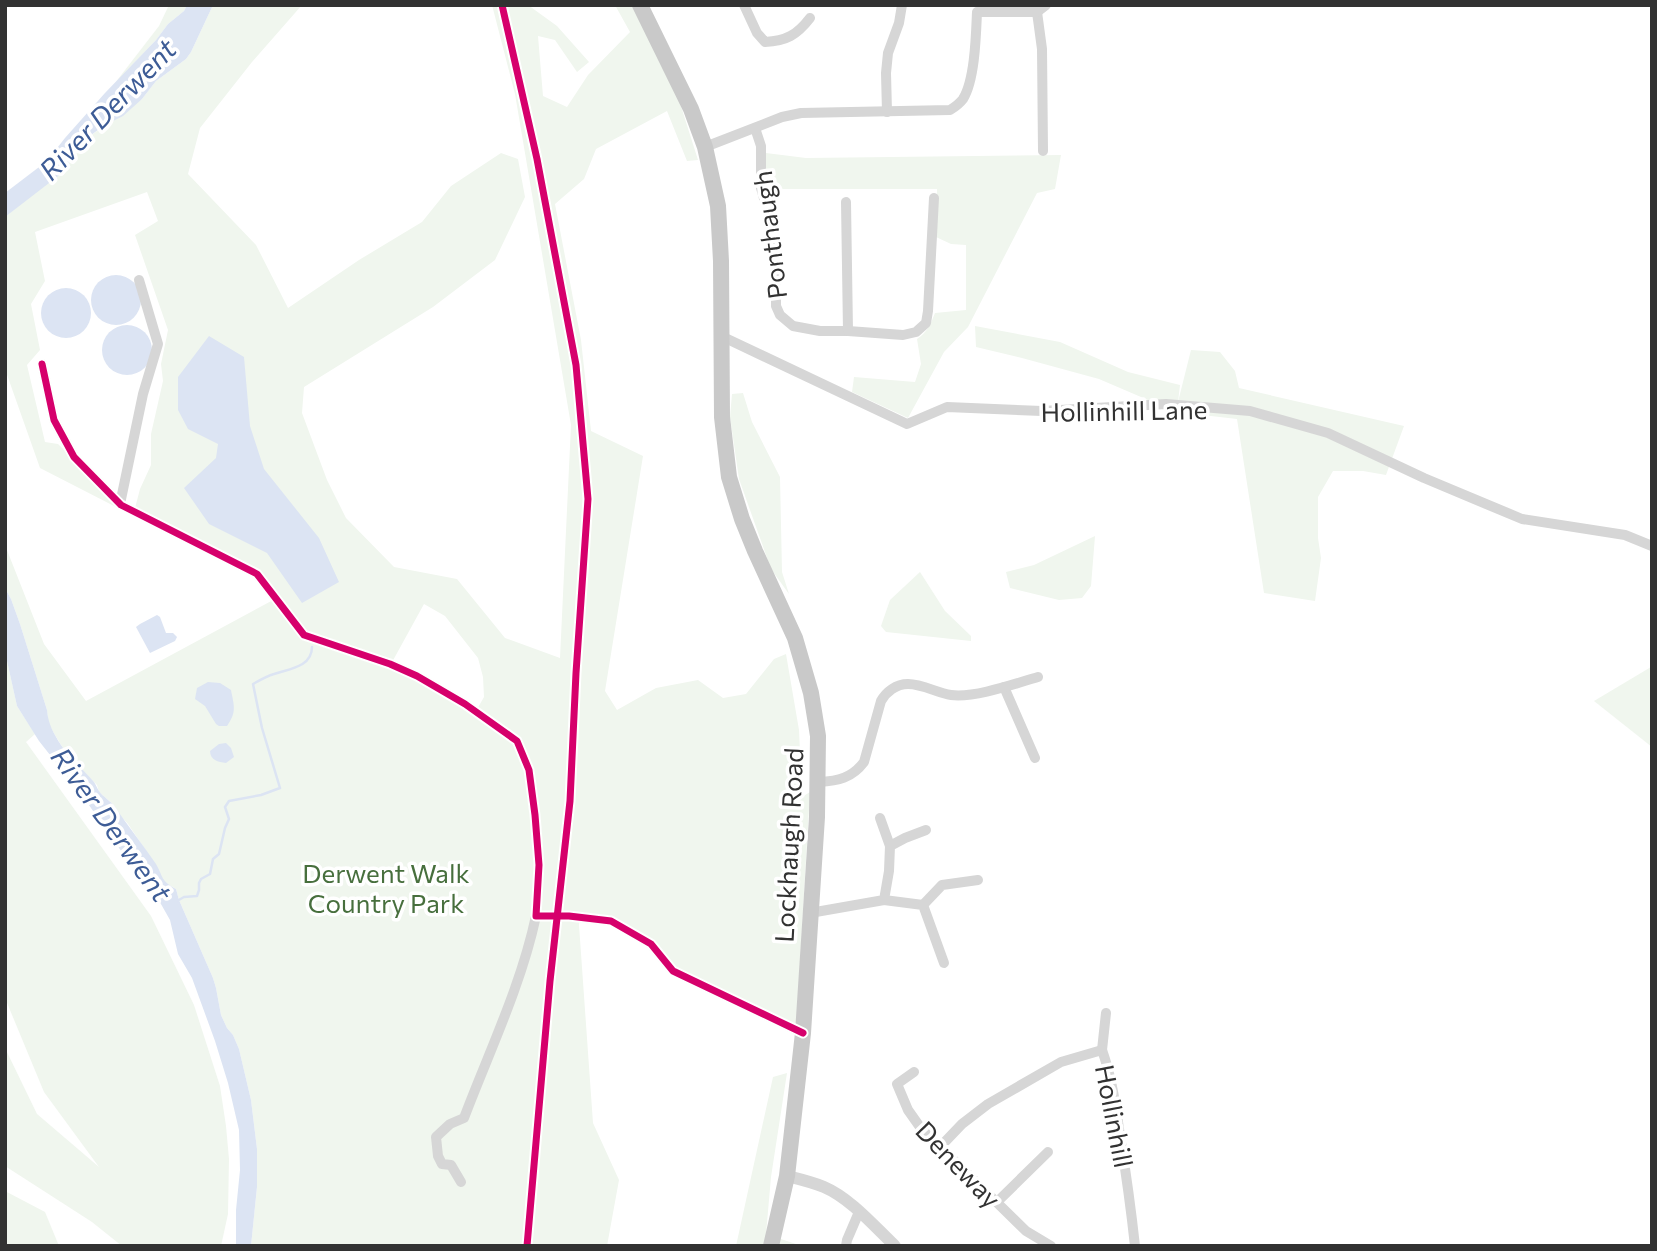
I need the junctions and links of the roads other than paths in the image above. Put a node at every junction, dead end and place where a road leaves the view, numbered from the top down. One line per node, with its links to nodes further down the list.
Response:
1 (640, 5): 9 (main road, Lockhaugh Road)
2 (744, 5): 6 (street)
3 (902, 5): 7 (street)
4 (977, 9): 5 (street); 7 (street)
5 (1041, 9): 10 (street)
6 (810, 18)
7 (887, 112): 8 (street)
8 (755, 128): 9 (street); 14 (street, Ponthaugh)
9 (705, 147): 15 (main road, Lockhaugh Road)
10 (1043, 151)
11 (934, 198): 14 (street, Ponthaugh)
12 (846, 202): 14 (street)
13 (139, 280): 17 (street)
14 (848, 331)
15 (721, 336): 18 (street, Hollinhill Lane); 22 (main road, Lockhaugh Road)
16 (42, 364): 17 (street)
17 (120, 504): 30 (street)
18 (1652, 546)
19 (1038, 677): 20 (street)
20 (1004, 687): 21 (street); 22 (street)
21 (1035, 758)
22 (818, 782): 29 (main road, Lockhaugh Road)
23 (880, 818): 25 (street)
24 (926, 830): 25 (street)
25 (890, 846): 27 (street)
26 (978, 880): 28 (street)
27 (884, 900): 28 (street); 29 (street)
28 (923, 905): 31 (street)
29 (810, 913): 33 (main road, Lockhaugh Road)
30 (540, 917): 33 (street); 39 (street)
31 (944, 963)
32 (1106, 1013): 34 (street)
33 (803, 1033): 38 (main road, Lockhaugh Road)
34 (1102, 1050): 36 (street, Hollinhill); 46 (street, Hollinhill)
35 (914, 1072): 36 (street, Deneway)
36 (940, 1147): 40 (street, Deneway)
37 (1048, 1152): 40 (street)
38 (787, 1176): 41 (street); 42 (main road, Lockhaugh Road)
39 (461, 1182)
40 (997, 1202): 45 (street, Deneway)
41 (859, 1212): 43 (street); 44 (street)
42 (772, 1245)
43 (846, 1246)
44 (895, 1246)
45 (1051, 1246)
46 (1135, 1246)

